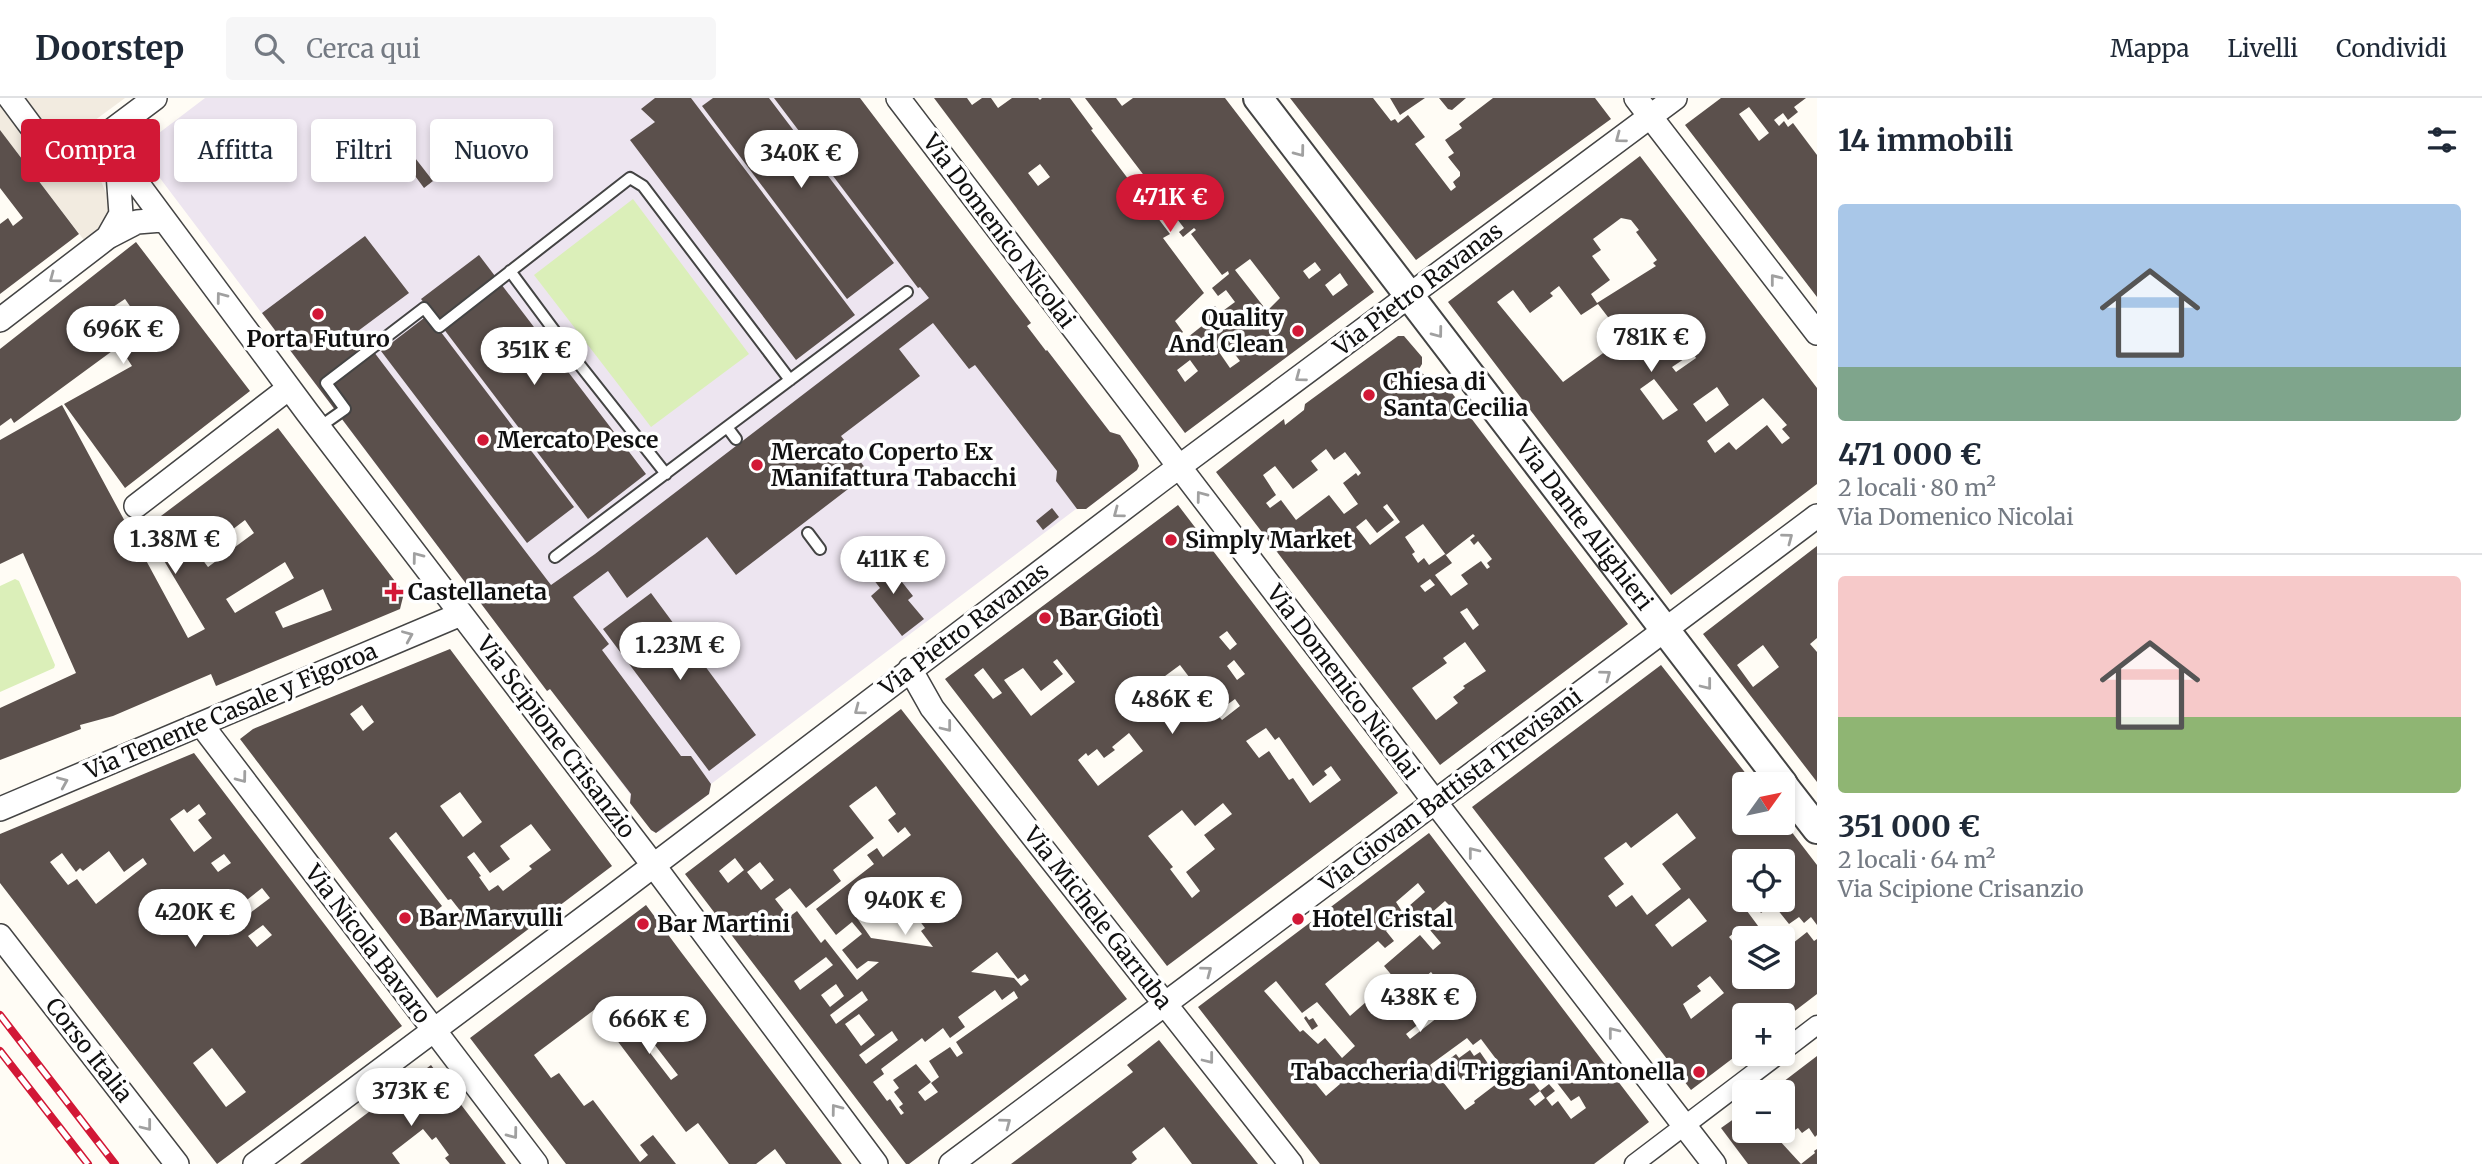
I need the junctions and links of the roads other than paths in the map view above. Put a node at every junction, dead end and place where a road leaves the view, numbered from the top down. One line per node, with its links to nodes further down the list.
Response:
1 (10, 98): 7 (street)
2 (155, 98): 8 (street)
3 (898, 98): 23 (street, Via Domenico Nicolai)
4 (1258, 98): 15 (street, Via Dante Alighieri, one-way to 15)
5 (1675, 98): 6 (street, Via Pietro Ravanas)
6 (1643, 107): 15 (street, Via Pietro Ravanas, one-way to 15); 17 (street, one-way to 6)
7 (26, 119)
8 (135, 119)
9 (119, 182): 12 (street)
10 (135, 182): 11 (street, Via Scipione Crisanzio)
11 (162, 220): 12 (street); 19 (street, Via Scipione Crisanzio, one-way to 11)
12 (108, 237): 16 (street, one-way to 16)
13 (510, 271): 18 (lane); 21 (lane); 24 (lane)
14 (906, 292): 18 (lane)
15 (1409, 296): 23 (street, Via Pietro Ravanas, one-way to 23); 31 (street, Via Dante Alighieri, one-way to 31)
16 (0, 320)
17 (1817, 333)
18 (790, 380): 20 (lane)
19 (289, 388): 21 (street, Via Scipione Crisanzio); 25 (street)
20 (727, 427): 22 (lane); 24 (lane)
21 (318, 428): 30 (street, Via Scipione Crisanzio, one-way to 21)
22 (736, 439)
23 (1179, 467): 32 (street, Via Pietro Ravanas, one-way to 32); 36 (street, Via Domenico Nicolai, one-way to 23)
24 (666, 474): 29 (lane)
25 (135, 506)
26 (1817, 516): 31 (street, Via Giovan Battista Trevisani, one-way to 26)
27 (808, 533): 28 (lane)
28 (820, 549)
29 (555, 557)
30 (461, 614): 33 (street, Via Tenente Casale y Figoroa, one-way to 30); 39 (street, Via Scipione Crisanzio)
31 (1665, 631): 34 (street, Via Dante Alighieri, one-way to 34); 36 (street, Via Giovan Battista Trevisani, one-way to 31)
32 (910, 669): 39 (street, Via Pietro Ravanas, one-way to 39); 41 (street, Via Michele Garruba, one-way to 41)
33 (201, 724): 37 (street, Via Tenente Casale y Figoroa, one-way to 33); 43 (street, Via Nicola Bavaro, one-way to 43)
34 (1774, 772)
35 (1796, 801): 38 (street, Via Dante Alighieri)
36 (1435, 802): 41 (street, Via Giovan Battista Trevisani, one-way to 36); 46 (street, Via Domenico Nicolai, one-way to 36)
37 (0, 808)
38 (1817, 829)
39 (654, 866): 43 (street, Via Pietro Ravanas); 50 (street, Via Scipione Crisanzio, one-way to 39)
40 (0, 936): 47 (street, Corso Italia, one-way to 47)
41 (1164, 1003): 51 (street, Via Giovan Battista Trevisani, one-way to 41); 52 (street, Via Michele Garruba, one-way to 52)
42 (1817, 1025): 44 (street)
43 (435, 1031): 48 (street, Via Pietro Ravanas); 49 (street, Via Nicola Bavaro, one-way to 49)
44 (1795, 1042)
45 (1763, 1066): 46 (street)
46 (1685, 1125): 53 (street); 54 (street, Via Domenico Nicolai)
47 (177, 1164)
48 (255, 1164)
49 (536, 1164)
50 (876, 1164)
51 (951, 1164)
52 (1291, 1164)
53 (1634, 1164)
54 (1714, 1164)

